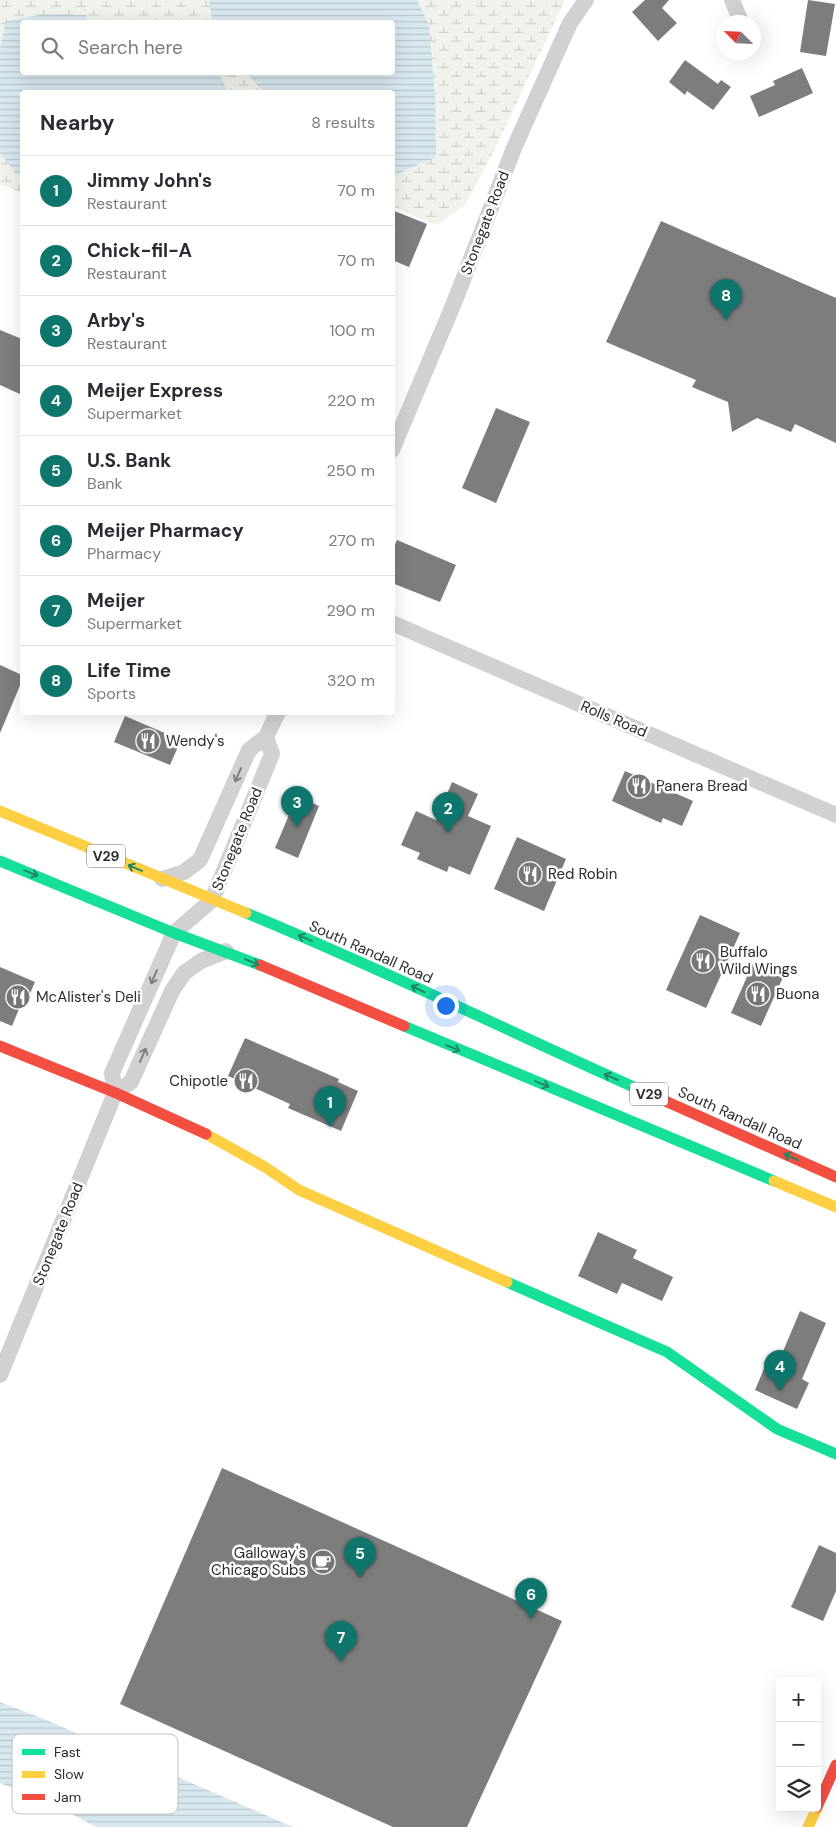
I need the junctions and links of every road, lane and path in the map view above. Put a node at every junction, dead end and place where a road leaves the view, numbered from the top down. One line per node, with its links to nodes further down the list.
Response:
1 (586, 0): 4 (street, Stonegate Road)
2 (732, 0): 3 (street)
3 (738, 15)
4 (395, 443)
5 (395, 624): 9 (street, Rolls Road)
6 (277, 715): 7 (street, Stonegate Road)
7 (266, 737): 11 (street, Stonegate Road, one-way to 11); 12 (street, Stonegate Road)
8 (0, 811): 11 (main road, South Randall Road / V29, one-way to 8)
9 (836, 815)
10 (0, 861): 13 (main road, V29, one-way to 13)
11 (162, 879): 12 (main road, South Randall Road / V29)
12 (212, 900): 13 (street, Stonegate Road); 17 (main road, South Randall Road / V29, one-way to 12)
13 (174, 933): 14 (main road, V29); 16 (street, Stonegate Road, one-way to 16)
14 (226, 951): 16 (street, Stonegate Road, one-way to 14); 18 (main road, V29, one-way to 18)
15 (0, 1046): 16 (main road)
16 (115, 1093): 19 (street, Stonegate Road); 20 (main road)
17 (836, 1177)
18 (836, 1207)
19 (0, 1375)
20 (836, 1454)
21 (836, 1765): 22 (main road)
22 (821, 1799)
23 (815, 1812): 24 (main road)
24 (808, 1827)

